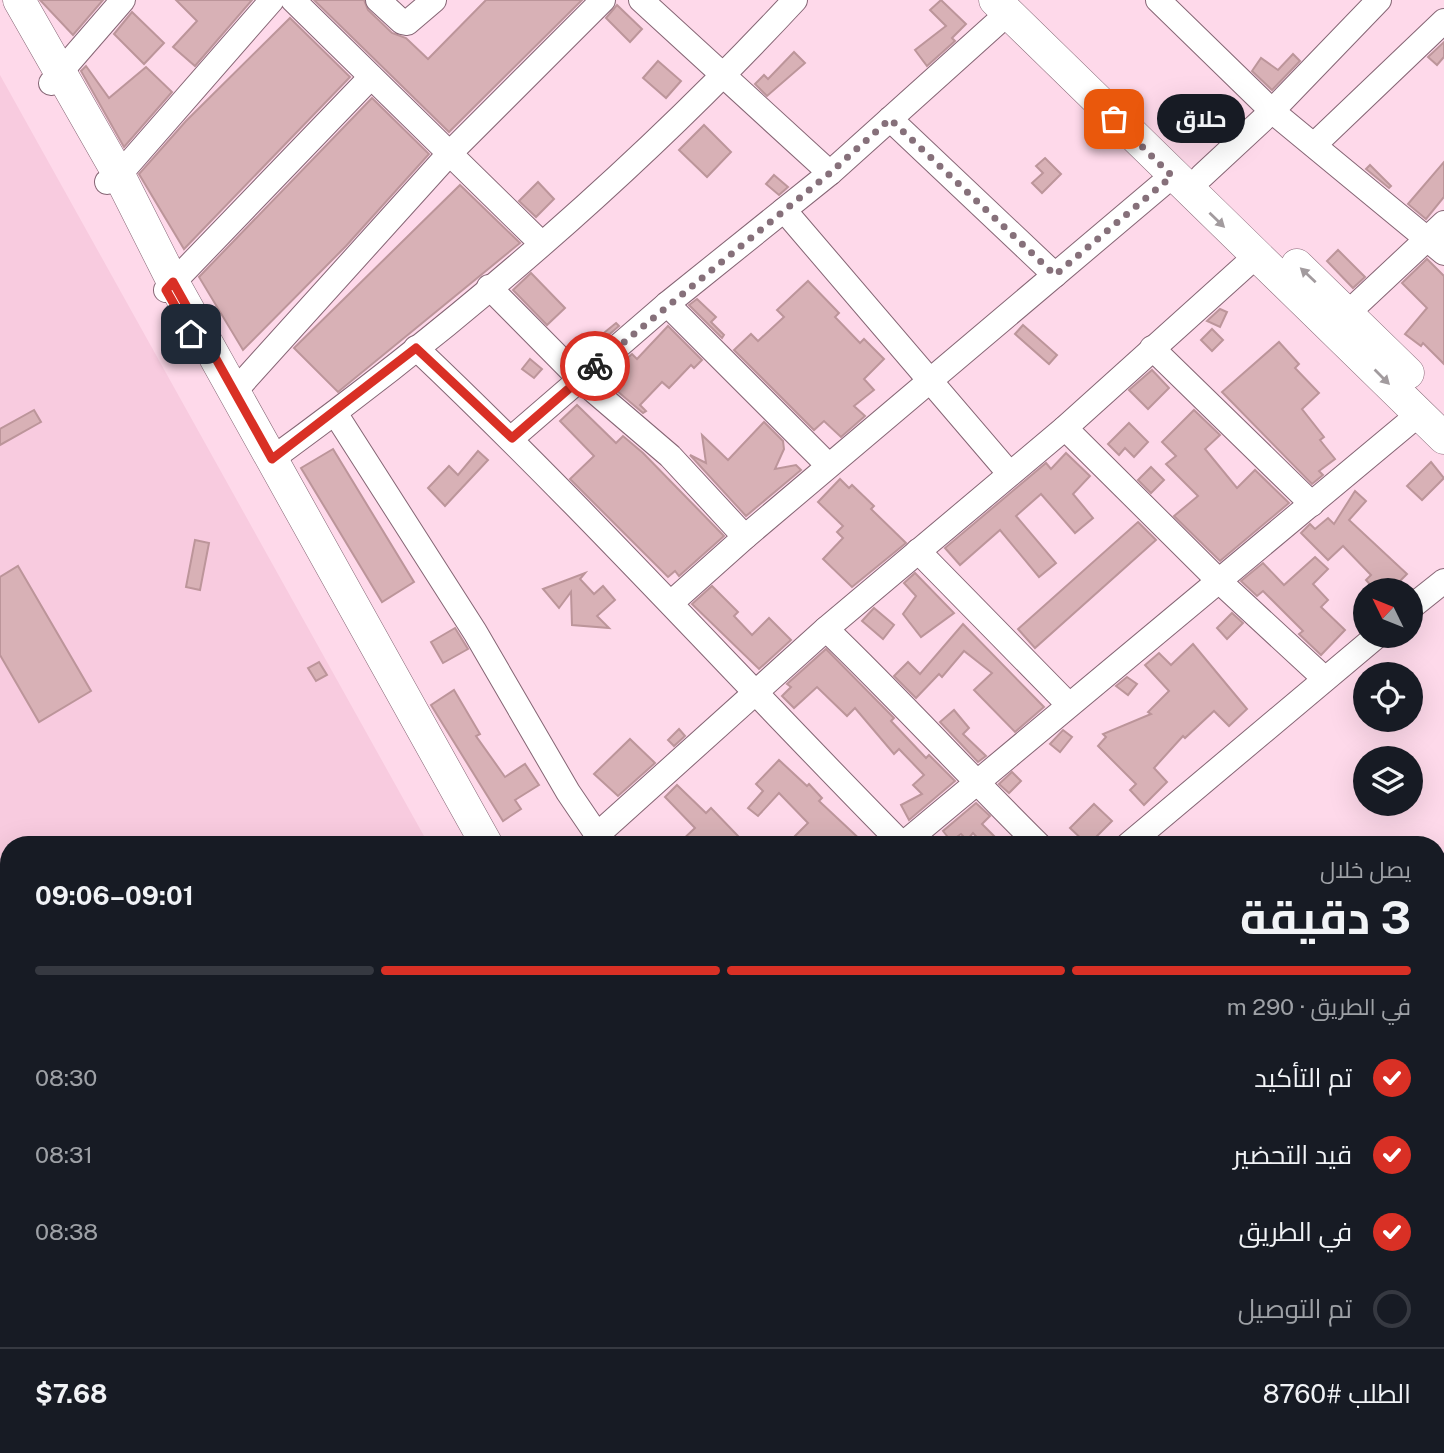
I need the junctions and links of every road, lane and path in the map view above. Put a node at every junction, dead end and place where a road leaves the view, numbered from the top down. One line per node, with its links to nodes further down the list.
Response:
1 (5, 0): 17 (main road)
2 (19, 0): 17 (main road)
3 (123, 0): 17 (street)
4 (272, 0): 24 (street)
5 (293, 0): 16 (street)
6 (378, 0): 7 (street)
7 (434, 0)
8 (603, 0): 21 (street)
9 (641, 0): 15 (street)
10 (795, 0): 15 (street)
11 (1157, 0): 18 (street)
12 (1379, 0): 18 (street)
13 (1009, 4): 19 (street); 23 (main road)
14 (1444, 21): 20 (street)
15 (725, 76): 22 (street); 27 (street)
16 (371, 77): 21 (street); 30 (street)
17 (55, 79): 24 (main road)
18 (1272, 111): 20 (street); 23 (street)
19 (890, 119): 22 (street); 29 (street)
20 (1314, 145): 26 (street)
21 (449, 154): 27 (street); 38 (street)
22 (830, 173): 25 (street)
23 (1187, 176): 28 (main road, one-way to 28); 29 (street); 33 (main road, one-way to 23)
24 (113, 179): 30 (main road)
25 (784, 210): 32 (street); 37 (street)
26 (1438, 238): 33 (street)
27 (541, 243): 31 (street)
28 (1256, 256): 33 (main road); 35 (street)
29 (1055, 275): 37 (street)
30 (170, 286): 38 (main road)
31 (489, 287): 34 (street); 36 (street)
32 (667, 304): 36 (street); 45 (street)
33 (1341, 321): 39 (main road)
34 (416, 348): 40 (street); 42 (street)
35 (1152, 348): 41 (street); 47 (street)
36 (580, 379): 42 (street); 48 (street)
37 (929, 381): 45 (street); 46 (street)
38 (235, 391): 44 (main road)
39 (1432, 411): 43 (main road); 47 (street)
40 (335, 413): 44 (street); 62 (street)
41 (1065, 428): 46 (street); 51 (street)
42 (512, 438): 53 (street)
43 (1444, 438)
44 (272, 459): 60 (main road); 61 (main road)
45 (828, 466): 48 (street)
46 (1009, 473): 49 (street)
47 (1312, 504): 51 (street)
48 (745, 537): 53 (street)
49 (918, 551): 54 (street); 58 (street)
50 (1444, 580): 52 (street)
51 (1219, 581): 56 (street); 58 (street)
52 (1423, 597)
53 (671, 603): 57 (street)
54 (826, 629): 57 (street); 59 (street)
55 (1362, 648): 56 (street)
56 (1325, 679): 67 (street)
57 (754, 694): 63 (street); 64 (street)
58 (1069, 705): 59 (street)
59 (976, 783): 65 (street); 66 (street)
60 (470, 836)
61 (482, 836)
62 (597, 836)
63 (604, 836)
64 (894, 836)
65 (914, 836)
66 (1030, 836)
67 (1139, 836)

